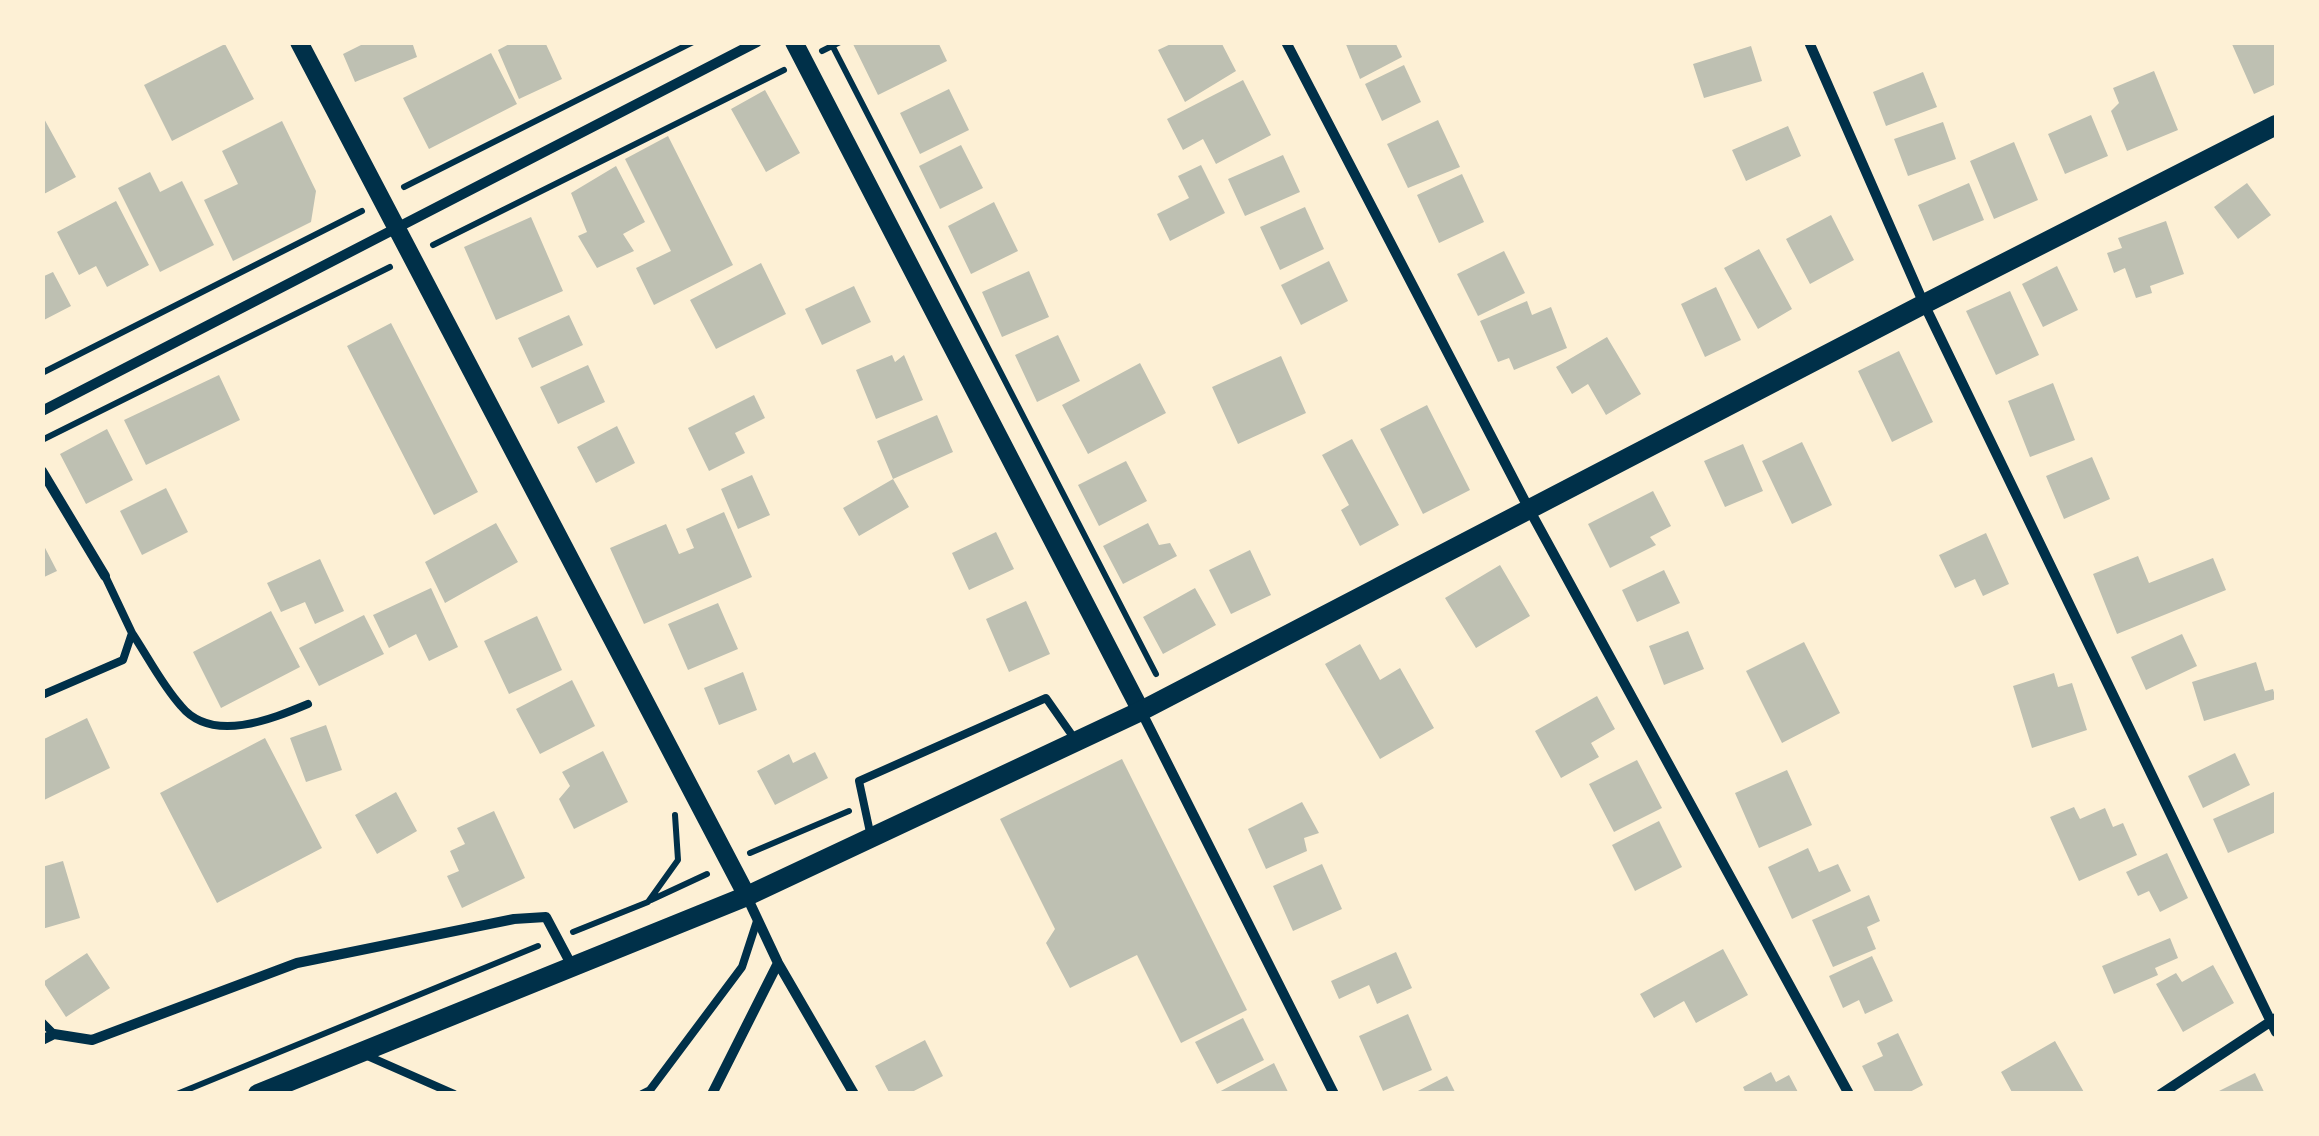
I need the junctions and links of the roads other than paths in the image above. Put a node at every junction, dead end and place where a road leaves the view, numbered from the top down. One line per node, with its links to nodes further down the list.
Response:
1 (299, 42): 7 (street)
2 (756, 42): 7 (street)
3 (794, 42): 16 (street)
4 (1286, 42): 11 (street)
5 (1809, 42): 8 (street)
6 (2276, 125): 8 (main road)
7 (394, 228): 9 (street); 19 (street)
8 (1924, 304): 11 (main road); 24 (street)
9 (42, 412)
10 (42, 471): 12 (street)
11 (1528, 510): 16 (main road); 34 (street)
12 (105, 576): 13 (lane)
13 (132, 633): 14 (lane); 15 (lane)
14 (42, 695)
15 (308, 704)
16 (1142, 712): 17 (main road); 33 (street)
17 (1076, 742): 18 (main road); 18 (lane)
18 (871, 837): 19 (main road)
19 (747, 896): 20 (street); 22 (main road)
20 (759, 916): 21 (street); 30 (lane)
21 (778, 963): 31 (street); 32 (street)
22 (572, 966): 25 (street); 27 (main road)
23 (42, 1022): 25 (lane)
24 (2275, 1024): 35 (street)
25 (54, 1034): 26 (street)
26 (42, 1040)
27 (359, 1053): 28 (main road); 29 (lane)
28 (258, 1094)
29 (454, 1094)
30 (642, 1094)
31 (712, 1094)
32 (854, 1094)
33 (1334, 1094)
34 (1850, 1094)
35 (2161, 1094)

